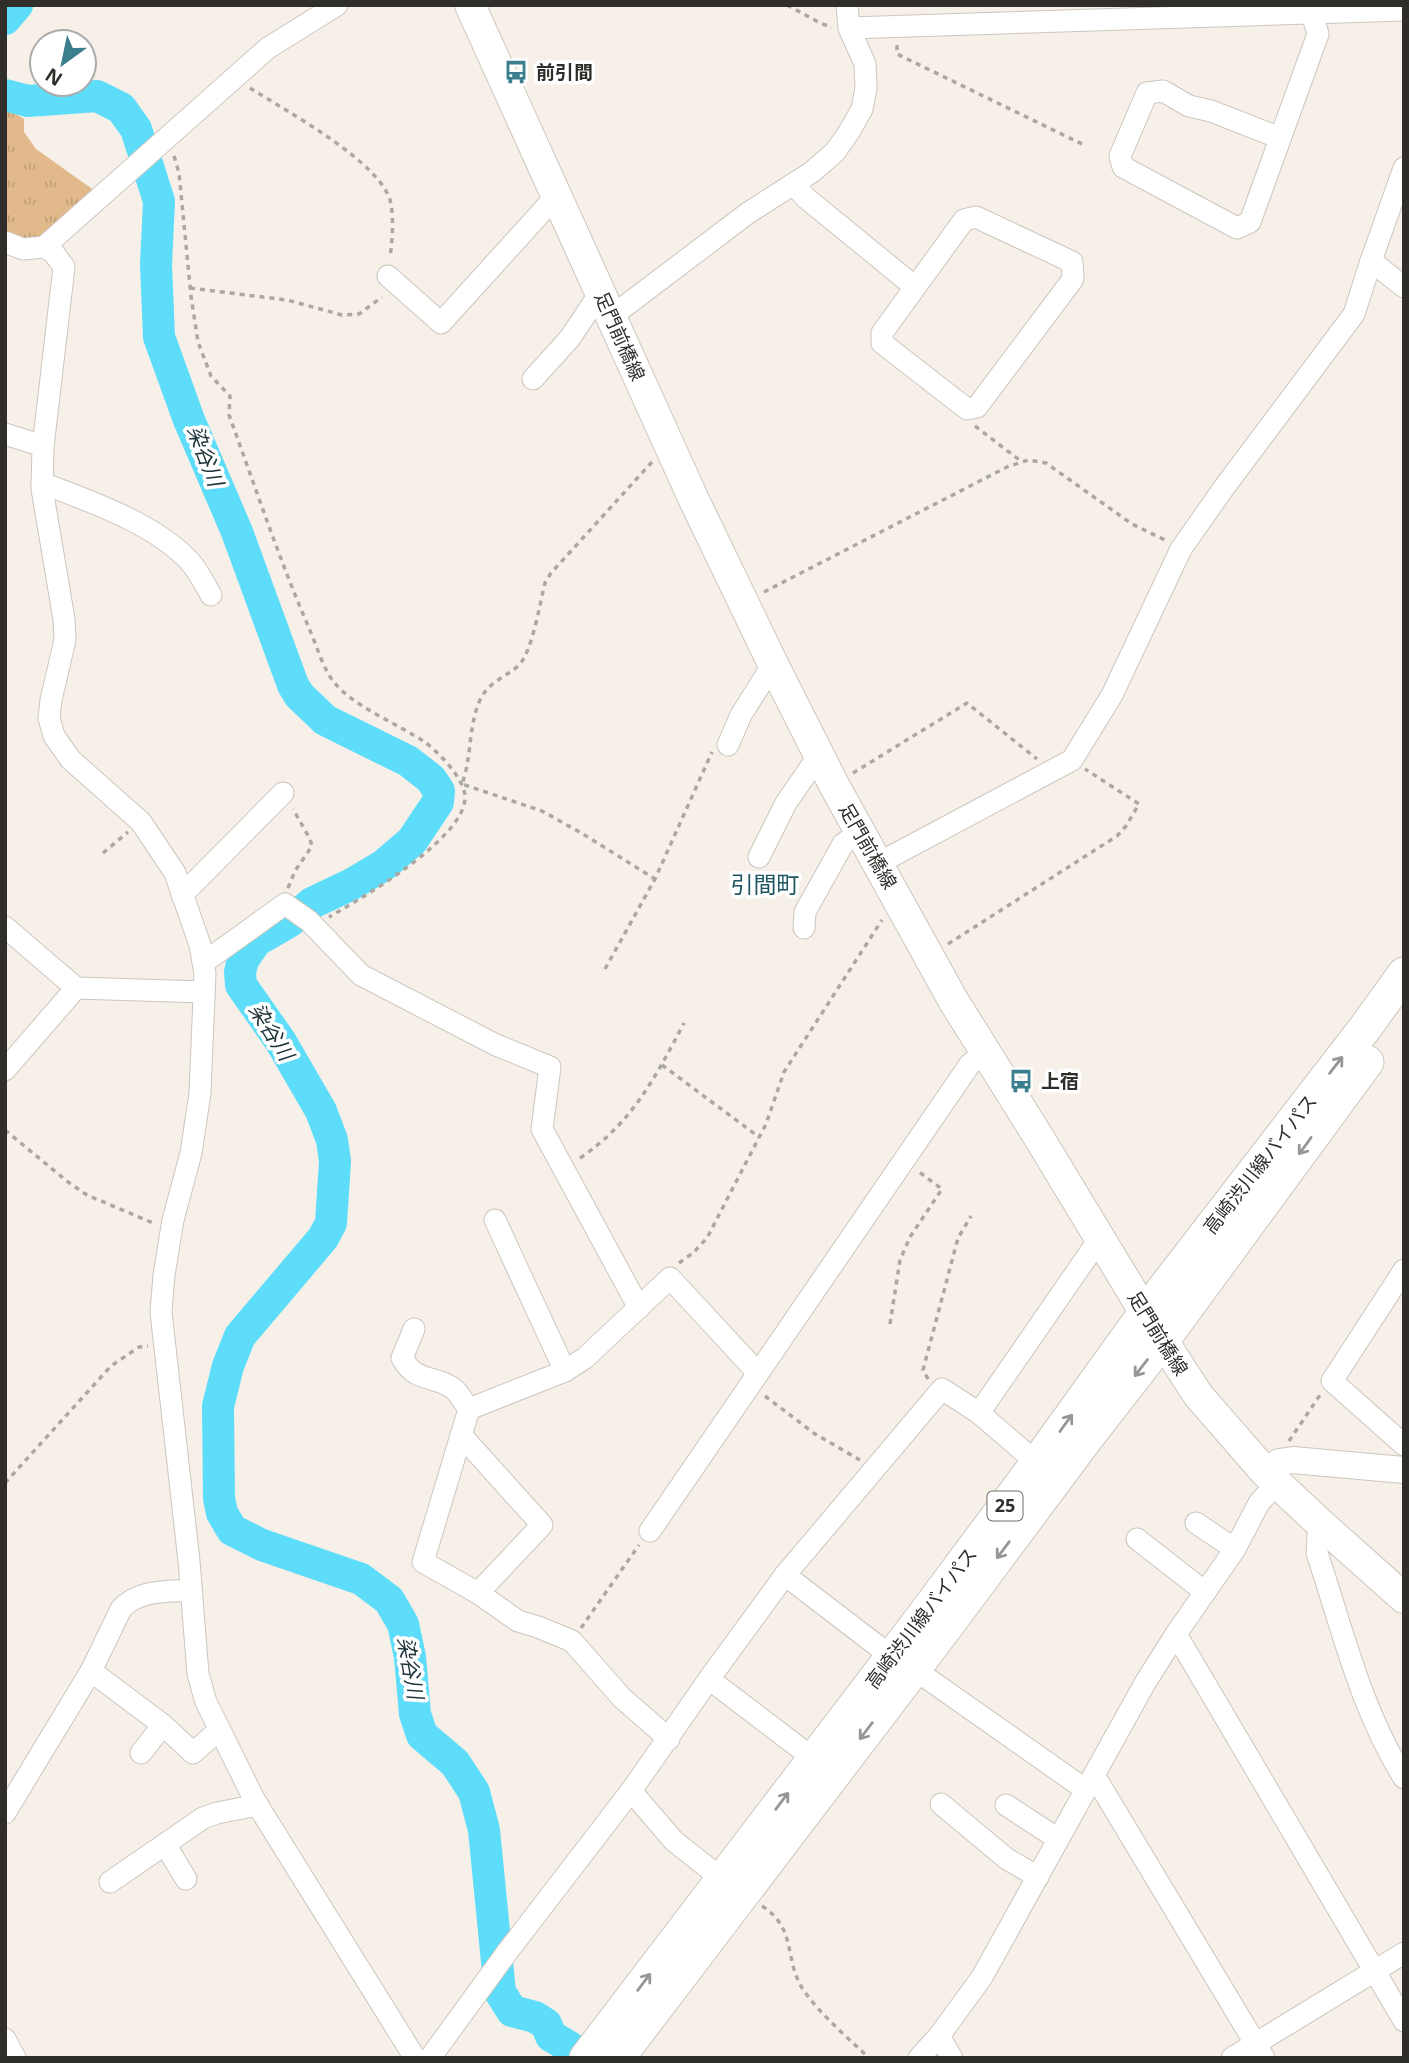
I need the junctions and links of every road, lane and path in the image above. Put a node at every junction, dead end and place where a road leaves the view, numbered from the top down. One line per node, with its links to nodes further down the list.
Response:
1 (470, 5): 15 (main road, 足門前橋線)
2 (787, 5): 8 (path)
3 (847, 5): 8 (street)
4 (331, 7): 9 (street)
5 (1404, 10): 6 (street)
6 (1312, 13): 7 (street); 10 (street)
7 (897, 27): 8 (street); 12 (path)
8 (849, 28): 14 (street)
9 (234, 79): 11 (street); 19 (path)
10 (1280, 138): 10 (street)
11 (165, 140): 17 (street); 22 (path)
12 (1082, 144)
13 (1404, 168): 18 (street)
14 (793, 184): 20 (street); 23 (street)
15 (557, 195): 19 (street); 23 (main road, 足門前橋線)
16 (5, 242): 17 (street)
17 (44, 247): 27 (street)
18 (1371, 261): 21 (street); 31 (street)
19 (388, 276): 22 (path)
20 (915, 287): 20 (street)
21 (1404, 287)
22 (190, 288): 39 (path)
23 (606, 304): 24 (street); 28 (main road, 足門前橋線)
24 (533, 379)
25 (975, 426): 29 (path)
26 (5, 434): 27 (street)
27 (43, 446): 30 (street)
28 (670, 448): 33 (main road, 足門前橋線); 39 (path)
29 (1022, 462): 31 (path); 33 (path)
30 (42, 483): 32 (street); 42 (street)
31 (1181, 549): 37 (street)
32 (211, 595)
33 (744, 602): 34 (main road, 足門前橋線)
34 (773, 664): 35 (street); 36 (main road, 足門前橋線)
35 (721, 748): 47 (path)
36 (819, 755): 40 (main road, 足門前橋線); 45 (street)
37 (1072, 760): 38 (street); 54 (path)
38 (1053, 771): 40 (path); 46 (street)
39 (462, 785): 47 (path); 51 (path)
40 (834, 785): 43 (main road, 足門前橋線)
41 (283, 793): 48 (street); 50 (path)
42 (141, 821): 44 (path); 48 (street)
43 (860, 832): 46 (main road, 足門前橋線); 53 (street)
44 (103, 853)
45 (759, 858)
46 (877, 864): 49 (main road, 足門前橋線)
47 (655, 879): 56 (path)
48 (182, 895): 55 (street)
49 (897, 897): 54 (main road, 足門前橋線); 66 (path)
50 (285, 904): 51 (street); 55 (street)
51 (309, 921): 68 (street)
52 (5, 927): 58 (street)
53 (804, 929)
54 (928, 957): 62 (main road, 足門前橋線)
55 (203, 963): 59 (street)
56 (605, 969)
57 (1404, 974): 77 (main road, 高崎渋川線バイパス / 25, one-way to 57)
58 (76, 988): 59 (street); 64 (street)
59 (204, 992): 71 (street)
60 (1404, 1012): 77 (main road, 高崎渋川線バイパス / 25, one-way to 77)
61 (684, 1023): 63 (path)
62 (984, 1053): 67 (street); 72 (main road, 足門前橋線)
63 (662, 1065): 66 (path); 68 (path)
64 (5, 1070)
65 (5, 1130): 71 (path)
66 (759, 1137): 74 (path)
67 (904, 1160): 76 (path); 81 (street)
68 (564, 1169): 75 (street)
69 (971, 1216): 83 (path)
70 (495, 1220): 80 (street)
71 (172, 1231): 79 (street)
72 (1100, 1238): 77 (main road, 足門前橋線); 85 (street)
73 (1404, 1270): 82 (street)
74 (670, 1278): 75 (street); 81 (street)
75 (639, 1308): 80 (street)
76 (890, 1324)
77 (1154, 1326): 88 (main road, 高崎渋川線バイパス / 25, one-way to 77); 90 (main road, 足門前橋線); 105 (main road, 高崎渋川線バイパス / 25, one-way to 105)
78 (414, 1329): 84 (street)
79 (165, 1344): 92 (path); 99 (street)
80 (565, 1371): 84 (street)
81 (754, 1379): 89 (path); 95 (street)
82 (1332, 1381): 87 (street); 90 (path)
83 (942, 1389): 85 (street); 89 (street)
84 (469, 1409): 86 (street)
85 (979, 1413): 88 (street)
86 (461, 1435): 101 (street); 101 (street)
87 (1404, 1445)
88 (1037, 1463): 105 (main road, 高崎渋川線バイパス / 25)
89 (874, 1468): 98 (street)
90 (1275, 1468): 91 (street); 94 (main road, 足門前橋線); 97 (street)
91 (1404, 1470)
92 (5, 1483)
93 (1196, 1523): 97 (street)
94 (1322, 1526): 102 (main road, 足門前橋線); 113 (street)
95 (650, 1531): 104 (path)
96 (1137, 1539): 100 (street)
97 (1235, 1549): 100 (street)
98 (785, 1575): 105 (street); 107 (street)
99 (191, 1590): 106 (street); 109 (street)
100 (1205, 1592): 103 (street)
101 (478, 1593): 104 (street)
102 (1404, 1598)
103 (1176, 1634): 114 (street); 127 (street)
104 (572, 1641): 110 (street)
105 (903, 1663): 112 (main road, 高崎渋川線バイパス / 25); 114 (street); 125 (main road, 高崎渋川線バイパス / 25, one-way to 125)
106 (91, 1671): 108 (street); 119 (street)
107 (709, 1679): 110 (street); 112 (street)
108 (163, 1725): 109 (street); 111 (street)
109 (219, 1730): 117 (street)
110 (669, 1739): 115 (street)
111 (141, 1753)
112 (814, 1759): 125 (main road, 高崎渋川線バイパス / 25, one-way to 112)
113 (1404, 1778)
114 (1090, 1782): 120 (street); 132 (street)
115 (631, 1791): 125 (street); 135 (street)
116 (941, 1804): 122 (street)
117 (258, 1805): 121 (street); 134 (street)
118 (1006, 1805): 120 (street)
119 (5, 1813)
120 (1058, 1839): 122 (street)
121 (165, 1844): 123 (street); 124 (street)
122 (1038, 1877): 129 (street)
123 (186, 1879)
124 (110, 1882)
125 (732, 1886): 131 (main road, 高崎渋川線バイパス / 25); 136 (path)
126 (1404, 1953): 127 (street)
127 (1374, 1971): 128 (street); 132 (street)
128 (1404, 2021)
129 (939, 2035): 137 (street); 138 (street)
130 (5, 2039): 133 (street)
131 (607, 2051)
132 (1259, 2051): 139 (street)
133 (15, 2058)
134 (415, 2058)
135 (430, 2058)
136 (869, 2058)
137 (919, 2058)
138 (952, 2058)
139 (1232, 2058)

